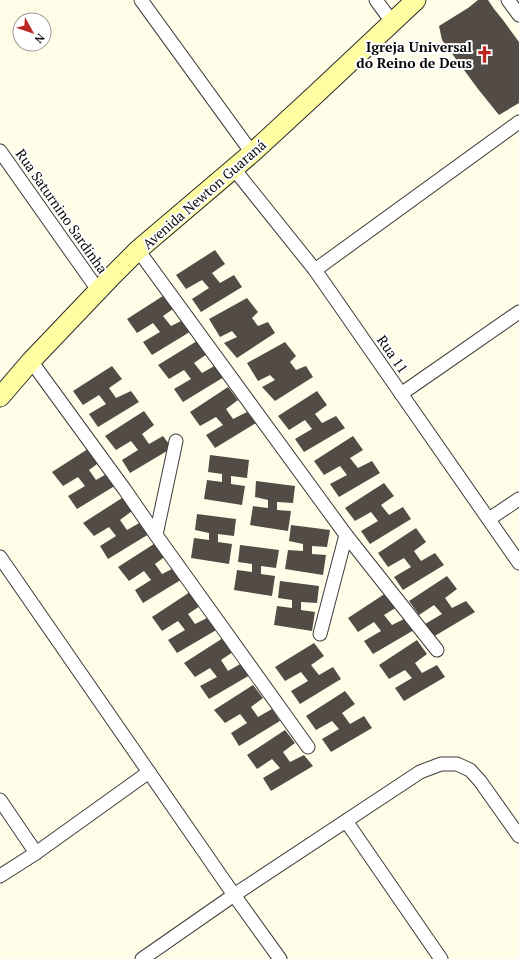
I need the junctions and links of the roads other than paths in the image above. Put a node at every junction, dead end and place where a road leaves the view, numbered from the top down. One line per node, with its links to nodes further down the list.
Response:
1 (141, 0): 9 (street)
2 (376, 0): 6 (street)
3 (416, 0): 6 (main road, Avenida Newton Guaraná)
4 (508, 0): 5 (street)
5 (519, 16)
6 (392, 22): 9 (main road, Avenida Newton Guaraná)
7 (519, 122): 12 (street)
8 (0, 151): 13 (street, Rua Saturnino Sardinha)
9 (252, 153): 10 (main road, Avenida Newton Guaraná)
10 (234, 169): 11 (main road, Avenida Newton Guaraná); 12 (street, Rua 11)
11 (138, 250): 13 (main road, Avenida Newton Guaraná); 21 (street)
12 (314, 270): 16 (street, Rua 11)
13 (98, 290): 15 (main road, Avenida Newton Guaraná)
14 (519, 312): 16 (street)
15 (31, 361): 17 (main road, Avenida Newton Guaraná); 22 (street)
16 (401, 394): 20 (street, Rua 11)
17 (0, 396)
18 (176, 441): 22 (street)
19 (519, 499): 20 (street)
20 (489, 519): 24 (street, Rua 11)
21 (346, 535): 25 (street); 26 (street)
22 (156, 536): 27 (street)
23 (0, 557): 28 (street)
24 (519, 563)
25 (320, 634)
26 (437, 650)
27 (308, 747)
28 (149, 772): 32 (street); 34 (street)
29 (0, 800): 32 (street)
30 (346, 821): 31 (street); 34 (street); 37 (street)
31 (519, 836)
32 (36, 853): 33 (street)
33 (0, 876)
34 (234, 895): 35 (street); 36 (street)
35 (142, 959)
36 (280, 959)
37 (441, 959)

